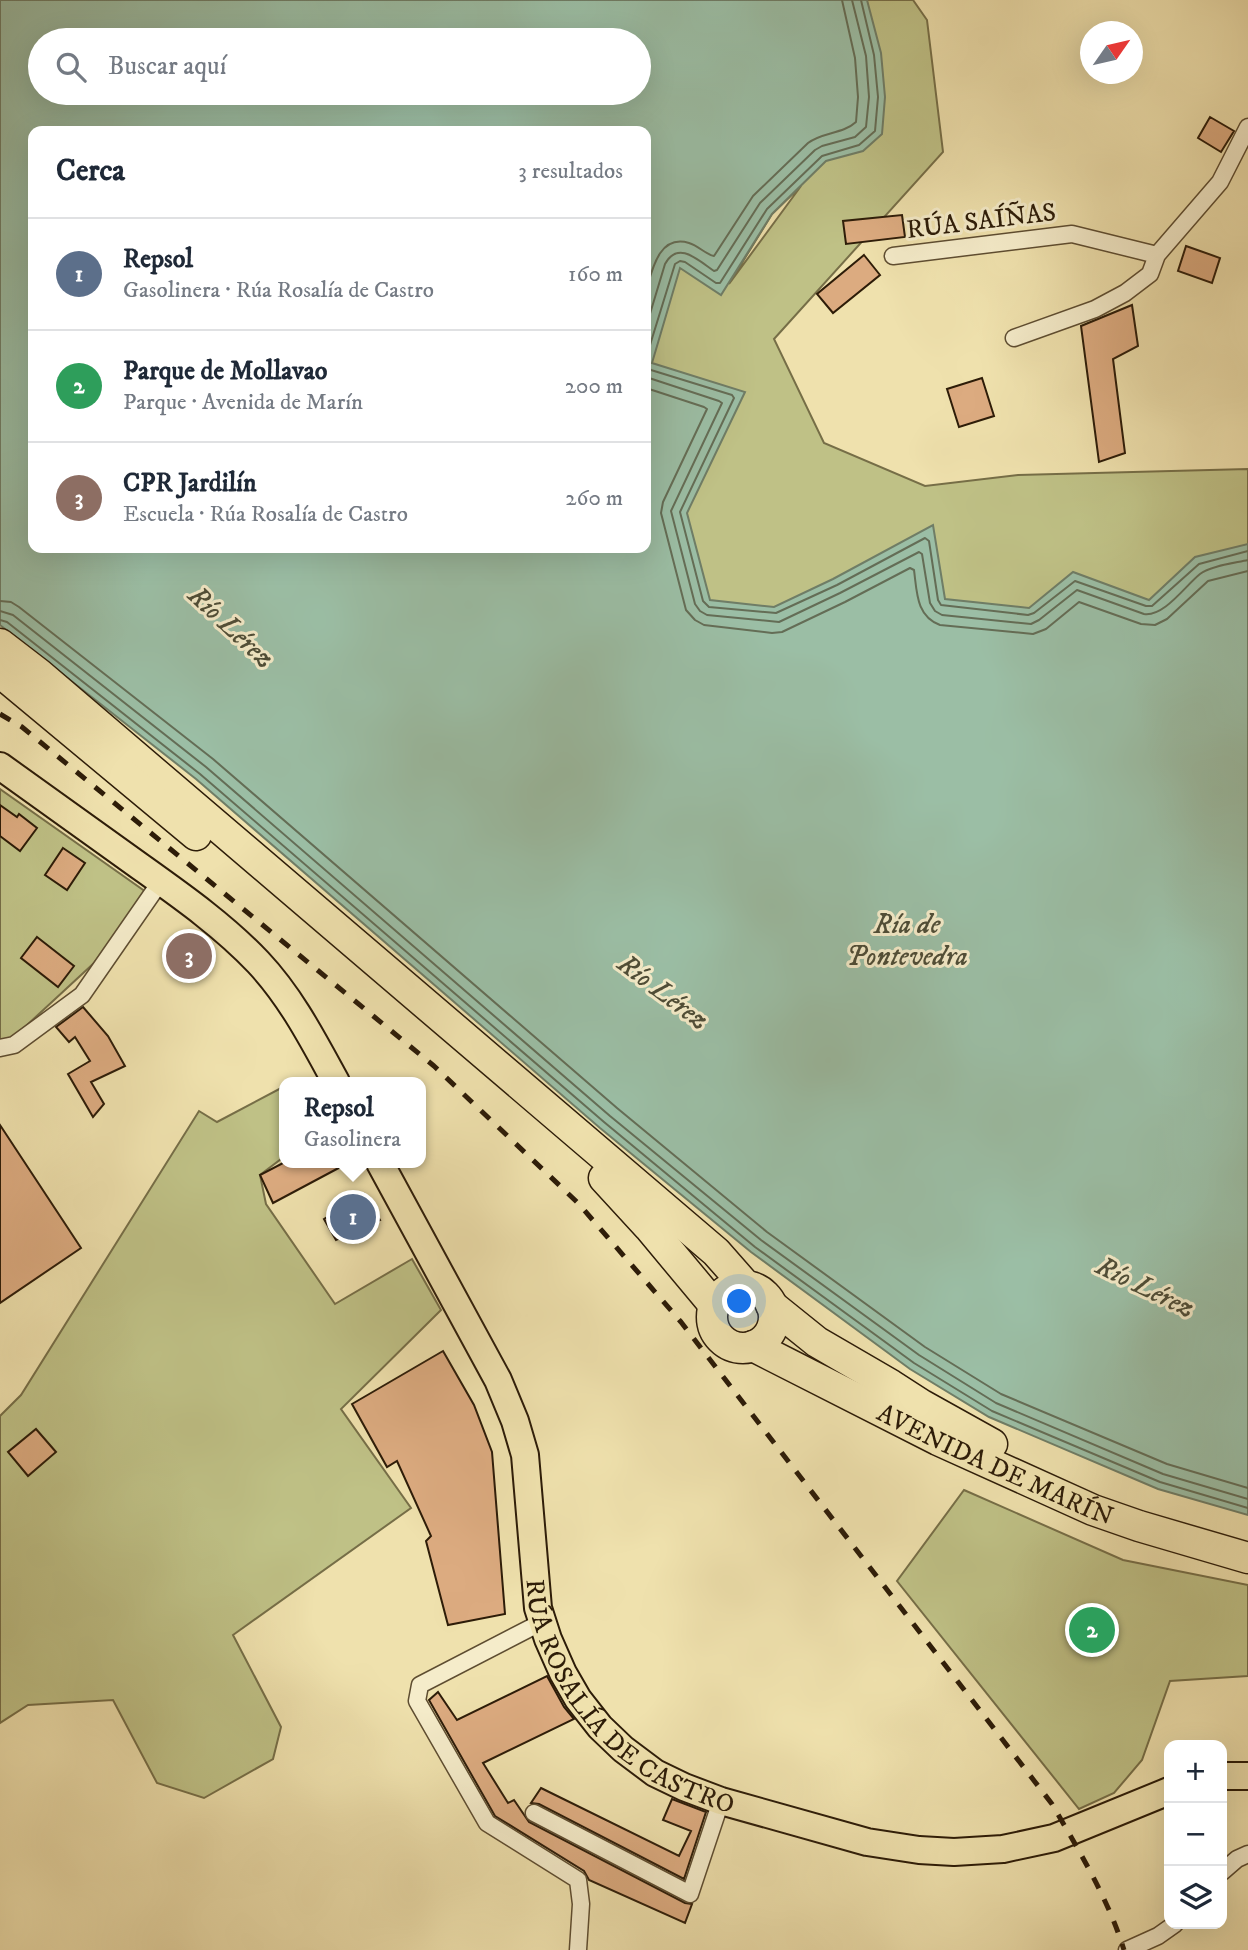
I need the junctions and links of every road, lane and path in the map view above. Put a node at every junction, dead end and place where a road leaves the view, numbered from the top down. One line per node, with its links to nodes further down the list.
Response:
1 (1248, 127): 2 (street)
2 (1157, 255): 3 (street, RÚA SAÍÑAS); 4 (street)
3 (893, 256)
4 (1014, 338)
5 (0, 644): 12 (highway)
6 (0, 672): 13 (highway)
7 (0, 766): 8 (main road)
8 (161, 881): 9 (street); 10 (main road)
9 (0, 1048)
10 (333, 1077)
11 (383, 1168): 18 (main road, RÚA ROSALÍA DE CASTRO)
12 (747, 1286): 13 (highway); 14 (highway)
13 (714, 1305): 15 (highway)
14 (771, 1305): 15 (highway); 16 (highway, AVENIDA DE MARÍN)
15 (753, 1346): 17 (highway, AVENIDA DE MARÍN)
16 (1248, 1539)
17 (1248, 1558)
18 (542, 1622): 22 (main road, RÚA ROSALÍA DE CASTRO); 27 (street)
19 (1227, 1776): 20 (main road)
20 (1248, 1776)
21 (1164, 1793): 22 (main road, RÚA ROSALÍA DE CASTRO)
22 (721, 1801): 23 (street)
23 (534, 1813)
24 (1248, 1854): 25 (street)
25 (1227, 1868)
26 (1168, 1929): 28 (street)
27 (578, 1950)
28 (1127, 1950)

